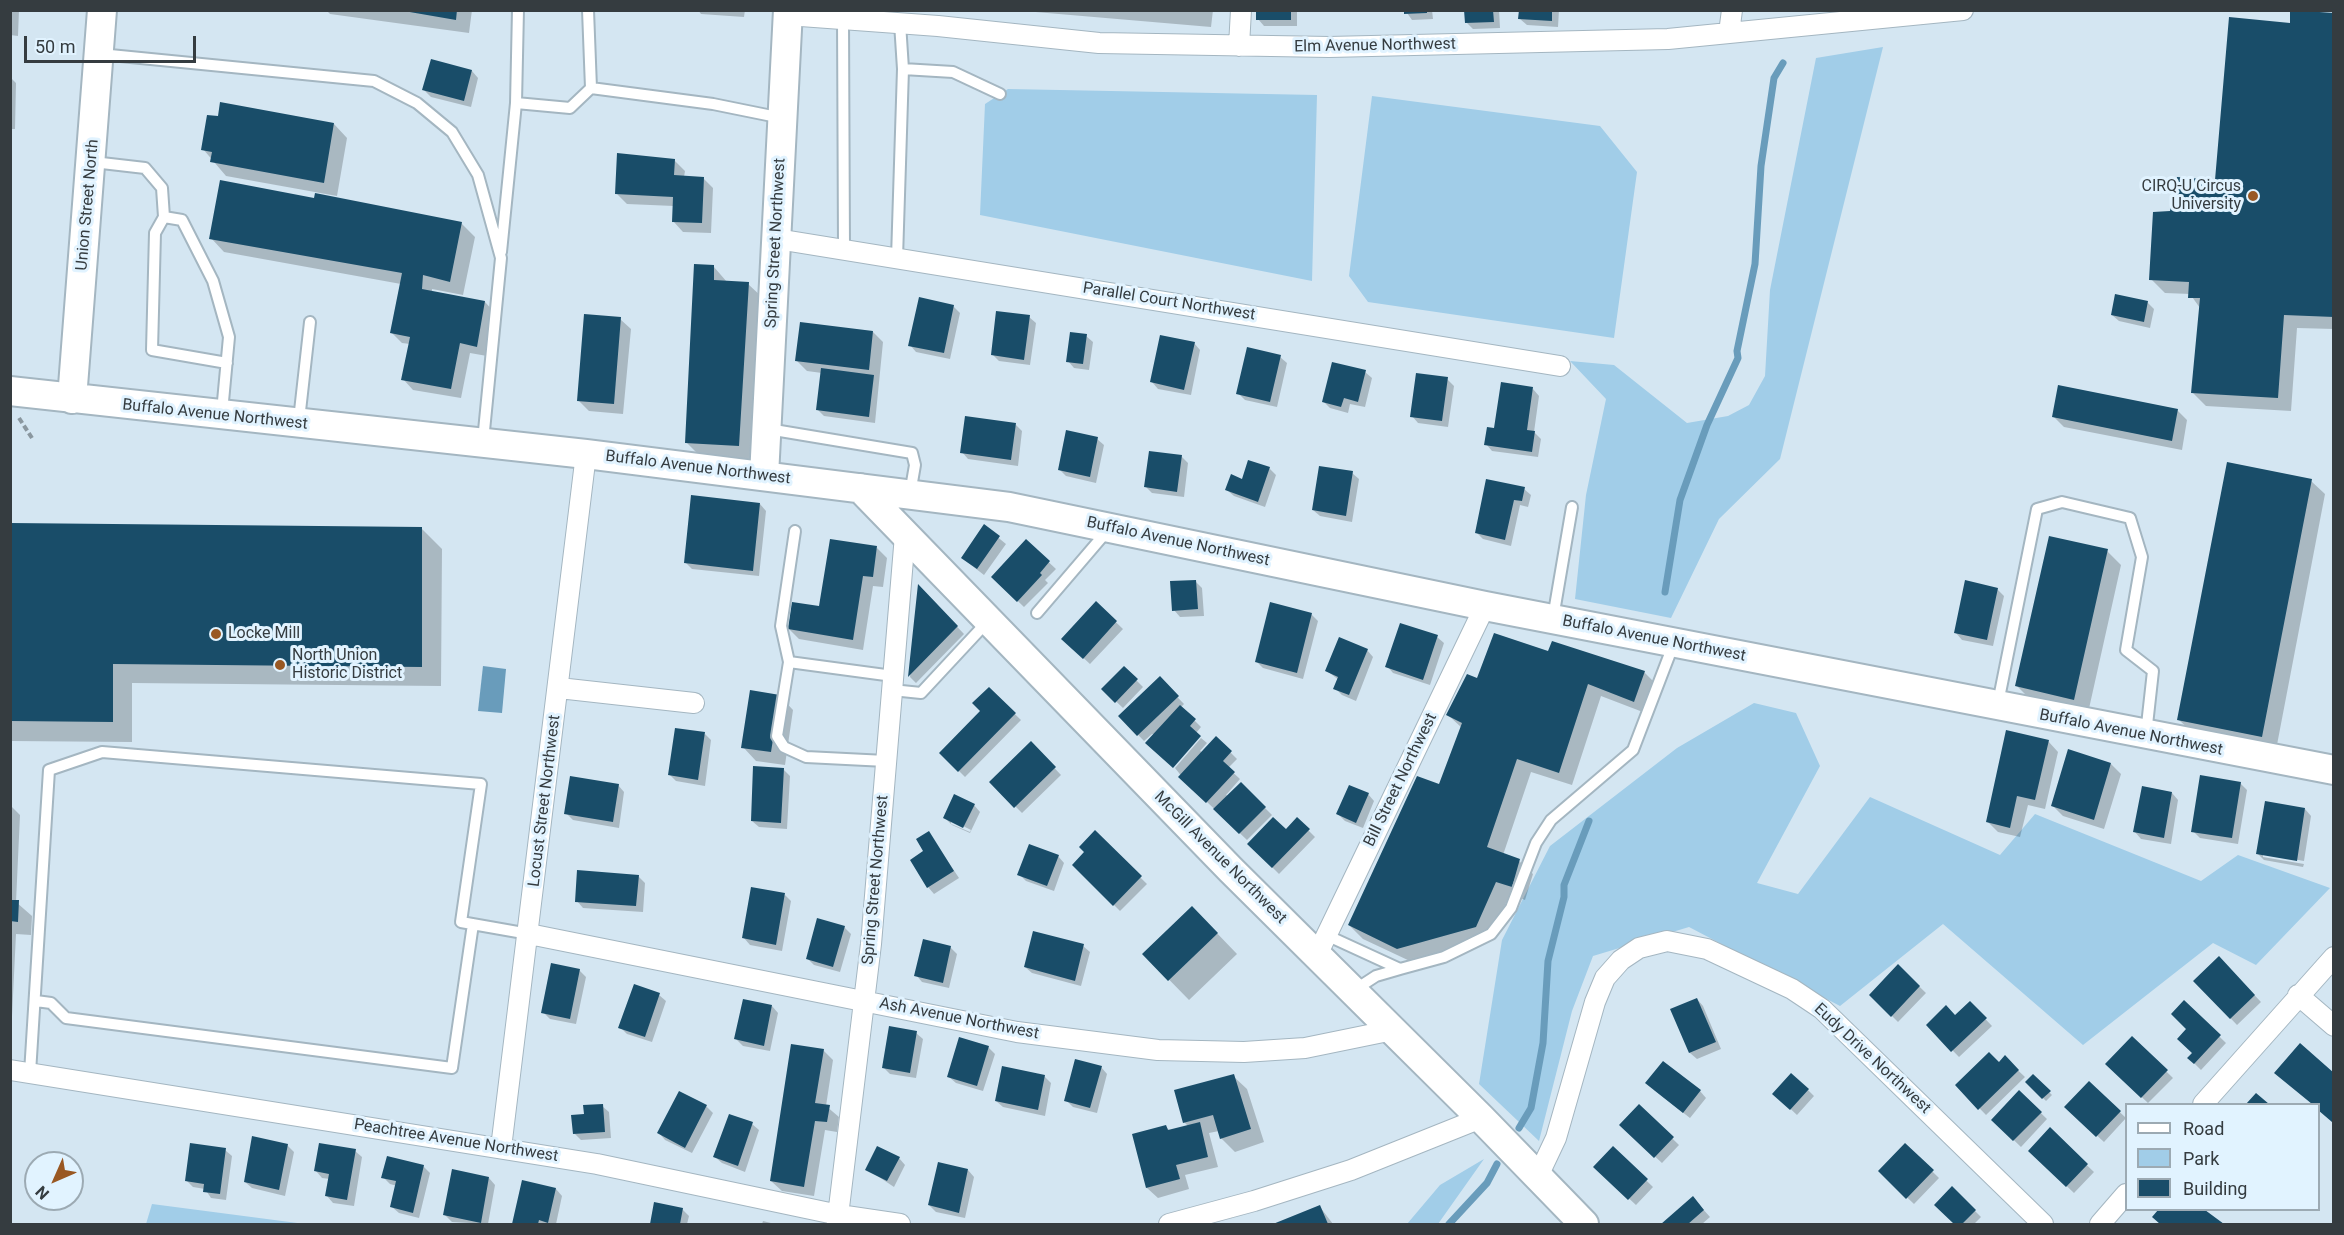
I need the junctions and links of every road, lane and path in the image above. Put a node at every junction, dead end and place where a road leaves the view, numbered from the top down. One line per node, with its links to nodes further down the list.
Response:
1 (102, 10): 13 (street, Union Street North)
2 (518, 10): 17 (lane)
3 (588, 10): 15 (lane)
4 (1241, 10): 12 (street)
5 (1732, 10): 11 (street)
6 (1963, 10): 11 (street, Elm Avenue Northwest)
7 (787, 13): 9 (street, Elm Avenue Northwest); 18 (street, Spring Street Northwest)
8 (881, 16): 9 (street, Elm Avenue Northwest); 10 (street, Elm Avenue Northwest)
9 (843, 19): 22 (lane)
10 (907, 19): 12 (street, Elm Avenue Northwest); 14 (lane)
11 (1729, 33): 12 (street, Elm Avenue Northwest)
12 (1239, 46)
13 (100, 54): 19 (street, Union Street North); 23 (lane)
14 (903, 69): 16 (lane); 24 (lane)
15 (591, 88): 17 (lane); 18 (lane)
16 (1000, 94)
17 (516, 103): 23 (lane)
18 (782, 118): 21 (street, Spring Street Northwest)
19 (91, 162): 20 (lane); 28 (street, Union Street North)
20 (164, 217): 26 (lane); 26 (lane)
21 (777, 238): 22 (street, Parallel Court Northwest); 32 (street, Spring Street Northwest)
22 (844, 249): 24 (street, Parallel Court Northwest)
23 (501, 258): 34 (lane)
24 (897, 258): 27 (street, Parallel Court Northwest)
25 (310, 322): 31 (lane)
26 (226, 363): 30 (lane)
27 (1560, 366)
28 (72, 399): 29 (street, Buffalo Avenue Northwest); 30 (street, Buffalo Avenue Northwest)
29 (15, 404): 33 (path)
30 (222, 415): 31 (street, Buffalo Avenue Northwest)
31 (299, 423): 34 (street, Buffalo Avenue Northwest)
32 (766, 429): 36 (street, Spring Street Northwest); 38 (lane)
33 (32, 438)
34 (483, 443): 35 (street, Buffalo Avenue Northwest)
35 (586, 454): 36 (street, Buffalo Avenue Northwest); 50 (street, Locust Street Northwest)
36 (764, 476): 37 (street, Buffalo Avenue Northwest)
37 (860, 488): 38 (street, Buffalo Avenue Northwest); 42 (street, McGill Avenue Northwest)
38 (910, 495): 40 (street, Buffalo Avenue Northwest)
39 (1572, 507): 45 (lane)
40 (1110, 528): 43 (street, Buffalo Avenue Northwest); 44 (lane)
41 (795, 531): 48 (lane)
42 (905, 535): 46 (street, McGill Avenue Northwest); 49 (street, Spring Street Northwest)
43 (1485, 606): 45 (street, Buffalo Avenue Northwest); 58 (street, Bill Street Northwest)
44 (1037, 613)
45 (1553, 619): 47 (street, Buffalo Avenue Northwest)
46 (988, 621): 49 (lane); 58 (street, McGill Avenue Northwest)
47 (1674, 643): 52 (street, Buffalo Avenue Northwest); 60 (lane)
48 (789, 662): 49 (lane); 54 (lane)
49 (893, 683): 54 (street, Spring Street Northwest)
50 (559, 688): 51 (street); 57 (street, Locust Street Northwest)
51 (694, 703)
52 (1997, 706): 53 (street, Buffalo Avenue Northwest); 53 (lane)
53 (2145, 736): 55 (street, Buffalo Avenue Northwest)
54 (886, 761): 64 (street, Spring Street Northwest)
55 (2334, 770)
56 (473, 924): 57 (lane); 63 (lane); 63 (lane)
57 (529, 934): 64 (street, Ash Avenue Northwest); 71 (street, Locust Street Northwest)
58 (1322, 945): 60 (lane); 61 (street, McGill Avenue Northwest)
59 (2334, 957): 62 (street)
60 (1400, 969): 61 (lane)
61 (1353, 991): 66 (street, McGill Avenue Northwest)
62 (2298, 994): 65 (street); 69 (street)
63 (36, 1001): 68 (lane)
64 (862, 1001): 66 (street, Ash Avenue Northwest); 74 (street, Spring Street Northwest)
65 (2334, 1026)
66 (1393, 1030): 70 (street, McGill Avenue Northwest)
67 (10, 1070): 68 (street, Peachtree Avenue Northwest)
68 (30, 1073): 71 (street, Peachtree Avenue Northwest)
69 (2204, 1103)
70 (1481, 1118): 72 (street, McGill Avenue Northwest); 76 (street)
71 (501, 1148): 74 (street, Peachtree Avenue Northwest)
72 (1538, 1176): 77 (street, McGill Avenue Northwest); 78 (street, Eudy Drive Northwest)
73 (2125, 1196): 79 (street)
74 (838, 1220): 75 (street, Peachtree Avenue Northwest)
75 (900, 1224)
76 (1169, 1224)
77 (1584, 1224)
78 (2043, 1224)
79 (2100, 1224)

